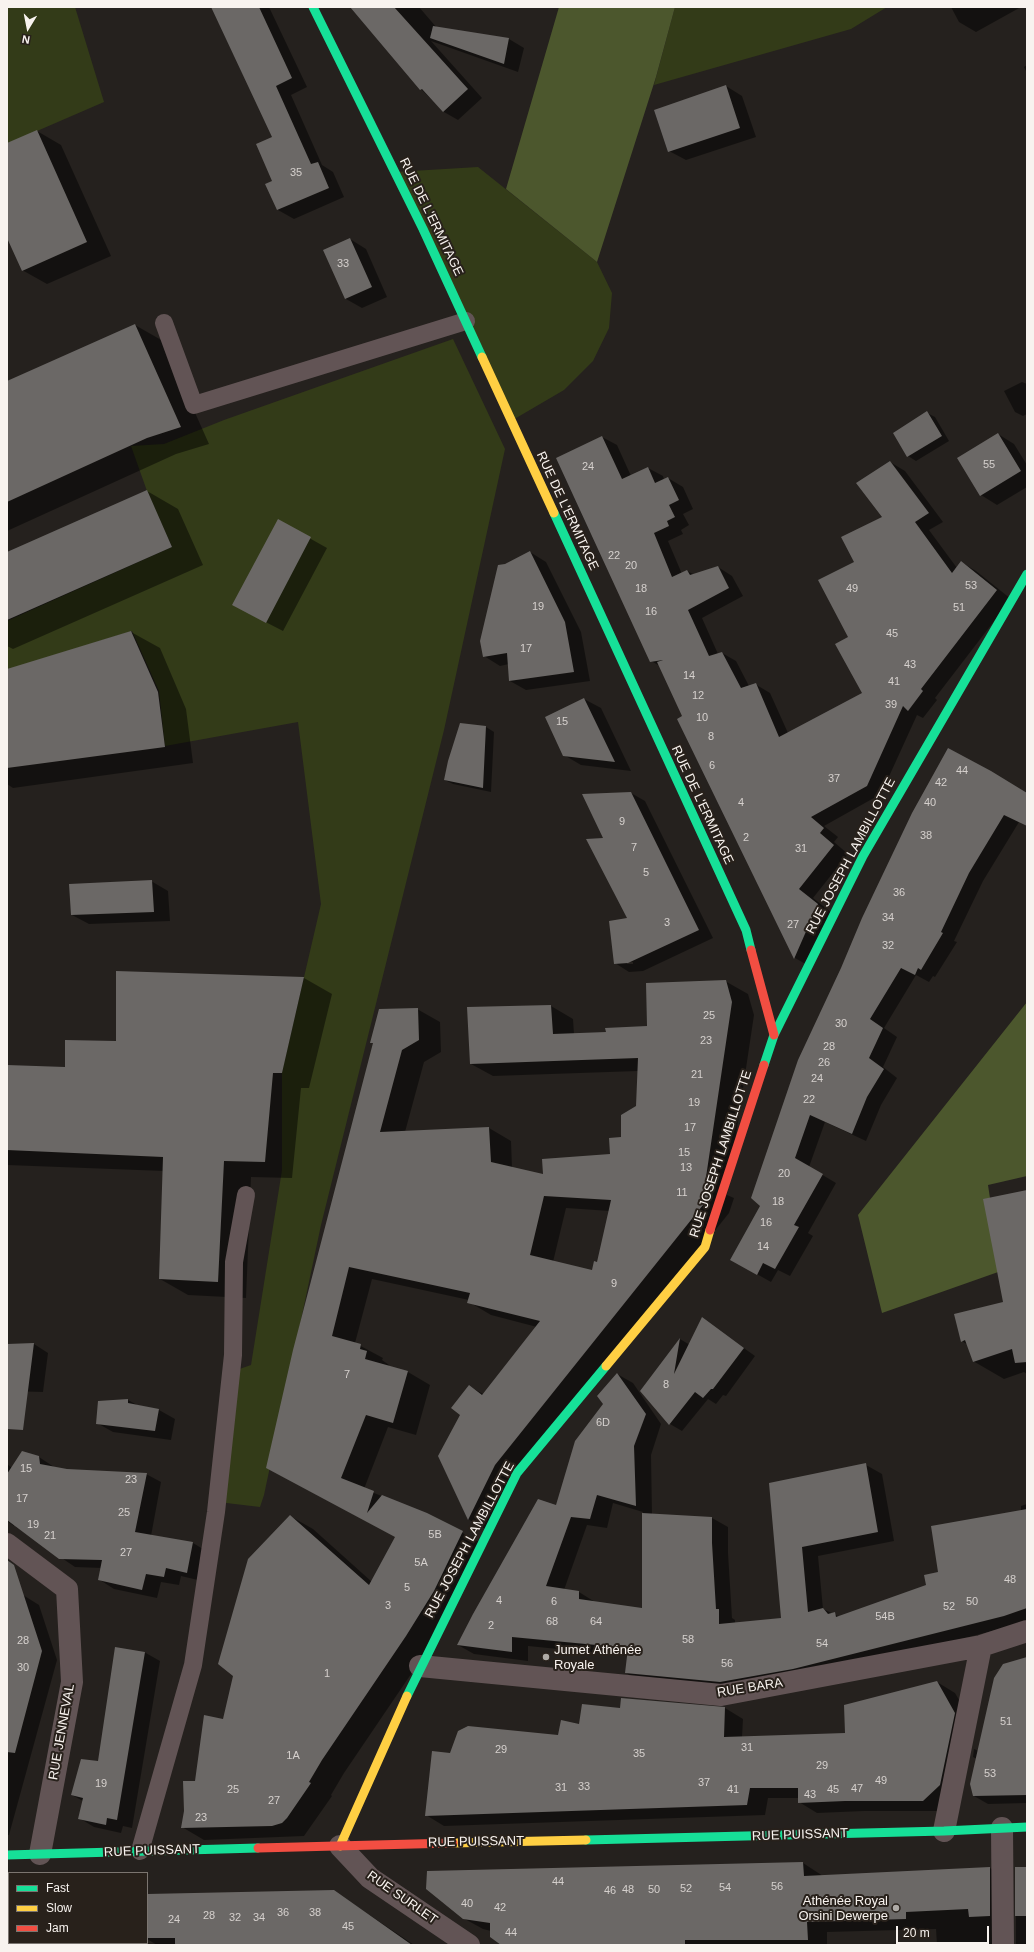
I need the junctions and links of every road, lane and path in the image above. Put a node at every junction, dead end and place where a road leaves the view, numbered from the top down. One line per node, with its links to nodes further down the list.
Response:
1 (313, 7): 2 (street, RUE DE L'ERMITAGE)
2 (466, 321): 3 (lane); 5 (street, RUE DE L'ERMITAGE)
3 (164, 323)
4 (1027, 574): 5 (street, RUE JOSEPH LAMBILLOTTE)
5 (774, 1035): 10 (street, RUE JOSEPH LAMBILLOTTE)
6 (246, 1196): 15 (lane)
7 (7, 1544): 16 (street, RUE JENNEVAL)
8 (1027, 1631): 9 (street, RUE BARA)
9 (981, 1646): 10 (street, RUE BARA); 13 (street)
10 (420, 1666): 14 (street, RUE JOSEPH LAMBILLOTTE)
11 (1002, 1828): 12 (street, RUE PUISSANT); 13 (street, RUE PUISSANT); 19 (street)
12 (1027, 1828)
13 (944, 1831): 14 (street, RUE PUISSANT)
14 (340, 1846): 15 (street, RUE PUISSANT); 18 (street, RUE SURLET)
15 (140, 1851): 16 (street, RUE PUISSANT)
16 (40, 1854): 17 (street, RUE PUISSANT)
17 (7, 1855)
18 (469, 1945)
19 (1003, 1945)

